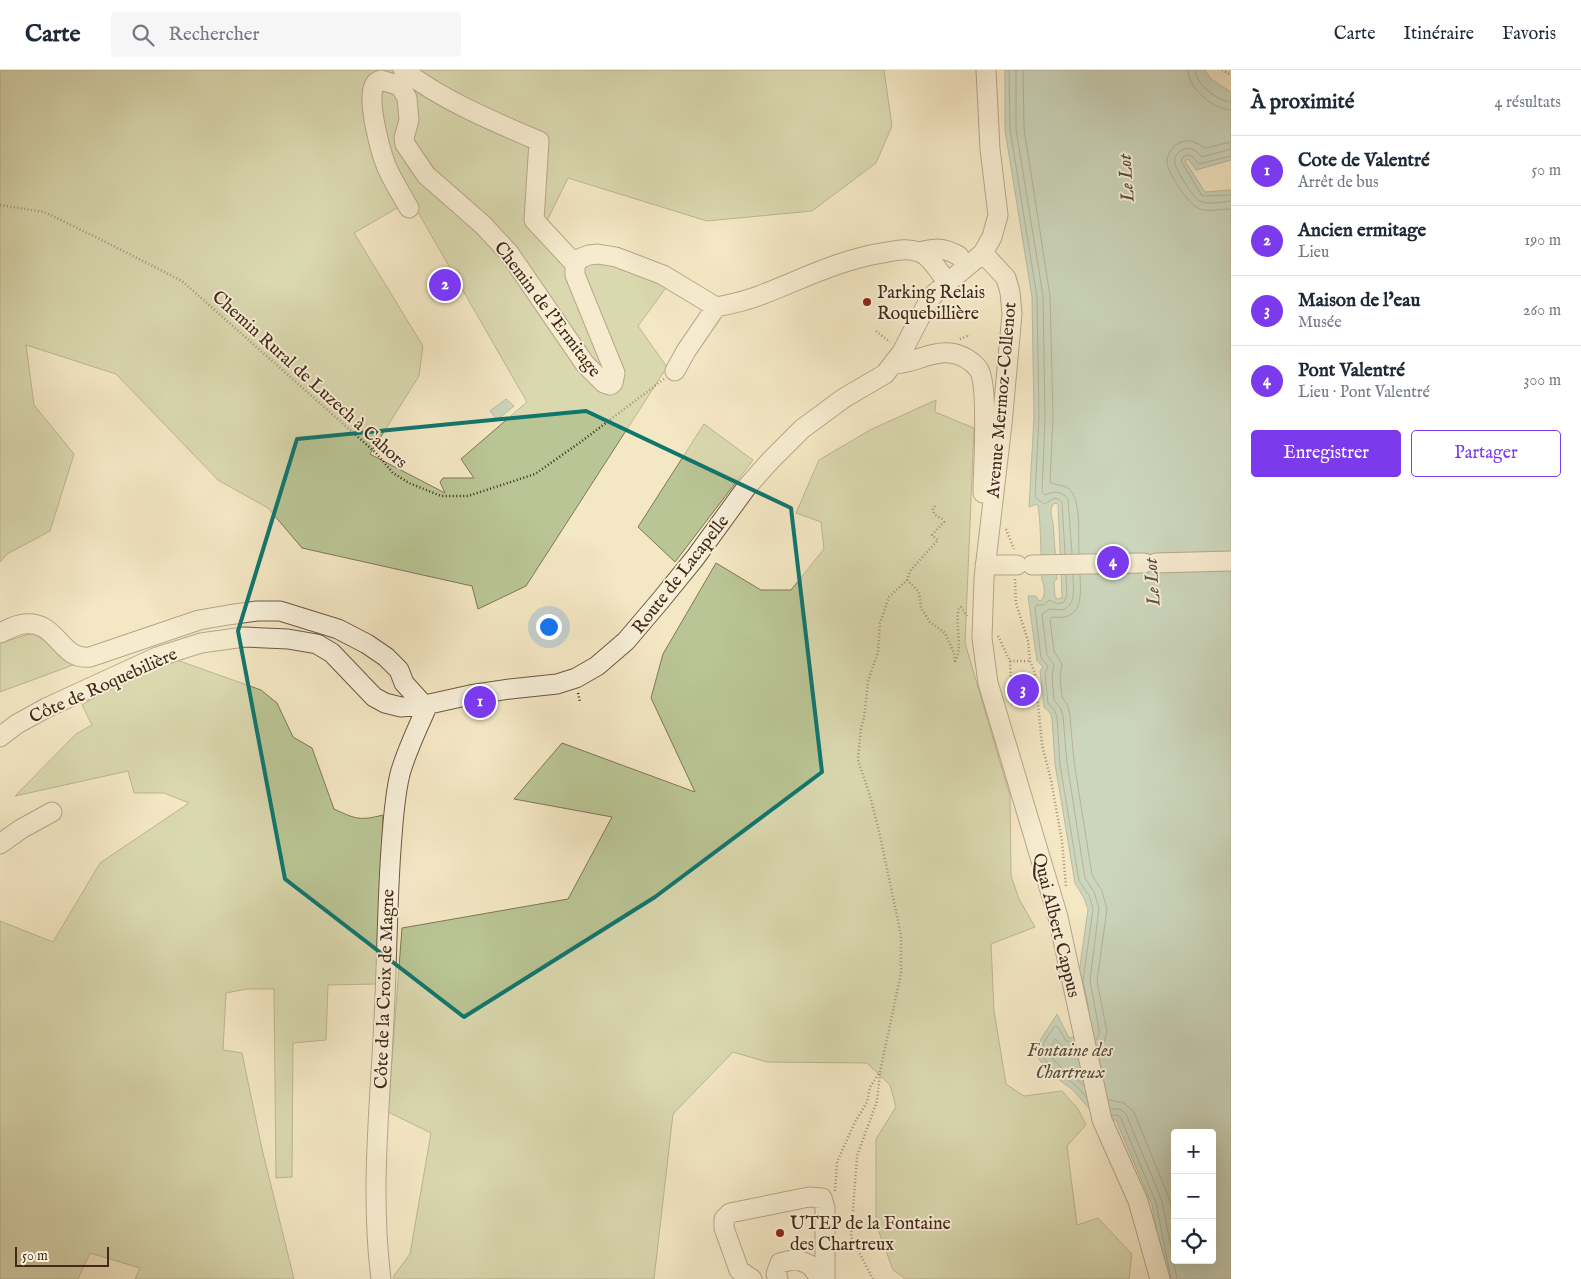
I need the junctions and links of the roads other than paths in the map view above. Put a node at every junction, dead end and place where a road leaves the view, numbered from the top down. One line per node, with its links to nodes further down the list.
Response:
1 (403, 70): 7 (street)
2 (986, 70): 5 (street)
3 (410, 208): 7 (street, Chemin de l'Ermitage)
4 (919, 252): 6 (street); 8 (street); 9 (street)
5 (982, 253): 8 (street, Route de Lacapelle); 13 (street, Avenue Mermoz-Collenot)
6 (959, 256)
7 (575, 264): 9 (street)
8 (947, 282): 10 (street, Route de Lacapelle)
9 (716, 307): 11 (street)
10 (895, 356): 13 (street); 16 (street, Route de Lacapelle)
11 (675, 371)
12 (1231, 561): 13 (street)
13 (985, 565): 25 (street, Quai Albert Cappus)
14 (0, 633): 15 (street)
15 (404, 683): 16 (street); 17 (street)
16 (424, 704): 17 (street, Côte de Roquebilière); 21 (street, Côte de la Croix de Magne)
17 (401, 707): 18 (street, Côte de Roquebilière)
18 (0, 737)
19 (52, 812): 20 (street)
20 (0, 844)
21 (381, 1279)
22 (752, 1279): 24 (street)
23 (778, 1279): 24 (street)
24 (823, 1279)
25 (1160, 1279)

